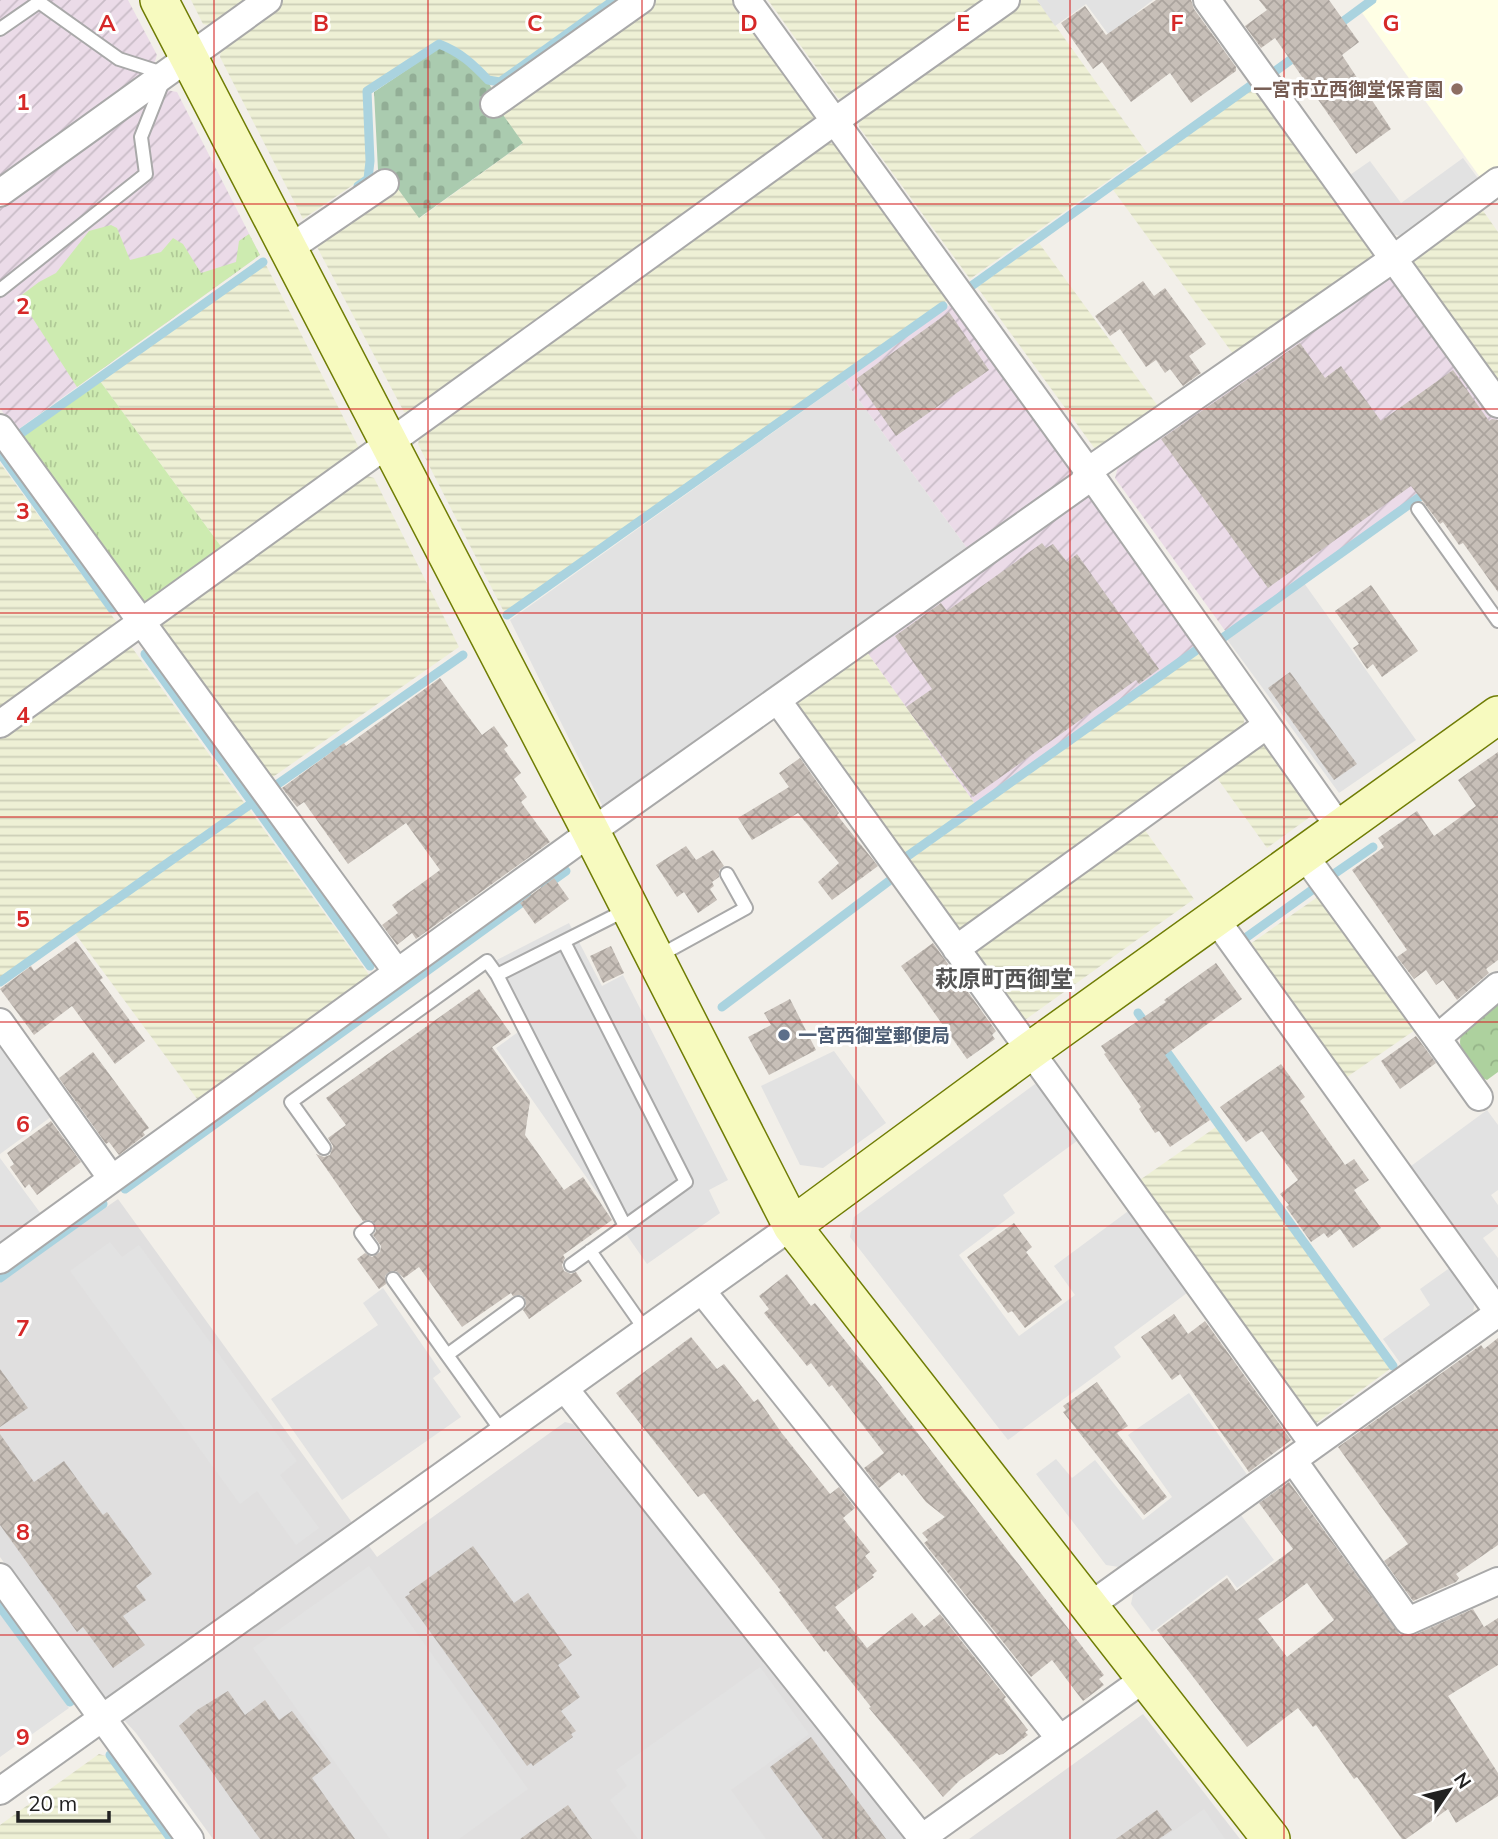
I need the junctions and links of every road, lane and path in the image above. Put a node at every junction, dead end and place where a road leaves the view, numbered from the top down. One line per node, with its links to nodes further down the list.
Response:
1 (159, 0): 8 (street)
2 (268, 0): 8 (street)
3 (641, 0): 9 (street)
4 (747, 0): 10 (street)
5 (1006, 0): 10 (street)
6 (1207, 0): 15 (street)
7 (0, 29): 8 (lane)
8 (177, 65): 13 (street); 14 (street); 16 (lane)
9 (494, 104)
10 (835, 121): 19 (street); 20 (street)
11 (1498, 181): 15 (street)
12 (385, 183): 14 (street)
13 (0, 193)
14 (287, 250): 19 (street)
15 (1393, 259): 17 (street); 20 (street)
16 (0, 290)
17 (1498, 404)
18 (0, 428): 23 (street)
19 (388, 446): 23 (street); 29 (street)
20 (1088, 471): 24 (street); 27 (street)
21 (1418, 509): 22 (lane)
22 (1498, 621)
23 (141, 622): 26 (street); 37 (street)
24 (778, 701): 29 (street); 35 (street)
25 (1498, 715): 28 (street)
26 (0, 724)
27 (1267, 725): 28 (street); 35 (street)
28 (1340, 828): 30 (street)
29 (591, 832): 32 (street); 37 (street)
30 (1304, 855): 33 (street); 41 (street)
31 (727, 874): 36 (lane)
32 (629, 908): 34 (lane); 36 (street)
33 (1215, 918): 42 (street); 56 (street)
34 (564, 942): 38 (lane); 46 (lane)
35 (956, 950): 42 (street)
36 (655, 958): 47 (street)
37 (397, 972): 45 (street)
38 (498, 975): 44 (lane); 46 (lane)
39 (1498, 986): 41 (street)
40 (0, 1023): 45 (street)
41 (1437, 1038): 43 (street)
42 (1030, 1051): 47 (street); 61 (street)
43 (1479, 1097)
44 (324, 1148)
45 (112, 1178): 51 (street)
46 (625, 1226): 50 (lane)
47 (792, 1226): 54 (street); 64 (street)
48 (368, 1228): 49 (lane)
49 (372, 1248)
50 (590, 1251): 52 (lane); 57 (lane)
51 (0, 1260)
52 (571, 1265)
53 (393, 1279): 58 (lane)
54 (702, 1291): 57 (street); 67 (street)
55 (518, 1303): 58 (lane)
56 (1498, 1312): 61 (street)
57 (646, 1331): 59 (street)
58 (447, 1355): 60 (lane)
59 (565, 1389): 60 (street); 70 (street)
60 (503, 1433): 66 (street)
61 (1303, 1452): 63 (street); 64 (street)
62 (0, 1577): 66 (street)
63 (1498, 1581)
64 (1088, 1607): 65 (street)
65 (1144, 1679): 67 (street); 71 (street)
66 (103, 1718): 68 (street); 69 (street)
67 (1060, 1739): 70 (street)
68 (0, 1791)
69 (190, 1839)
70 (922, 1839)
71 (1271, 1839)

